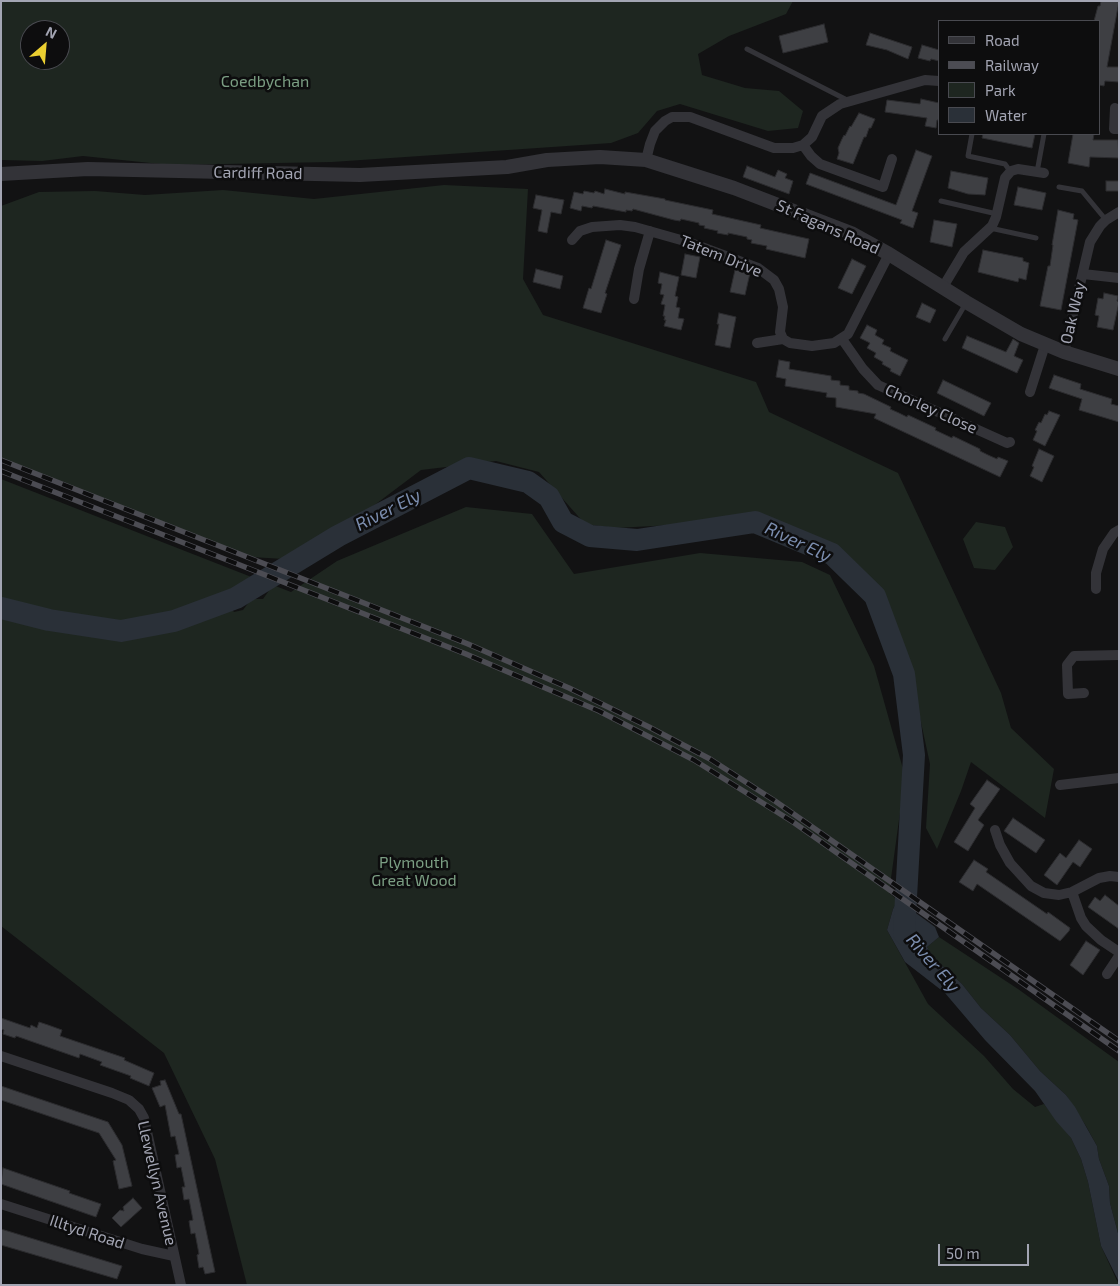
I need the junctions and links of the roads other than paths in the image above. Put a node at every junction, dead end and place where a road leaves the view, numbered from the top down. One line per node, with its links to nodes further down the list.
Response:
1 (747, 49): 3 (lane)
2 (938, 82): 3 (street)
3 (850, 102): 8 (street)
4 (1115, 108): 5 (street)
5 (1119, 129)
6 (972, 135): 12 (lane)
7 (1044, 135): 13 (lane)
8 (803, 145): 9 (street); 10 (street)
9 (892, 159)
10 (646, 160): 11 (street, St Fagans Road); 24 (street, St Fagans Road)
11 (515, 164): 14 (street, Cardiff Road)
12 (1011, 171): 13 (street); 18 (street)
13 (1041, 172)
14 (1, 174)
15 (1058, 187): 19 (lane)
16 (941, 201): 18 (lane)
17 (1119, 212): 19 (street, Oak Way)
18 (997, 214): 20 (street)
19 (1106, 220): 25 (street, Oak Way)
20 (990, 228): 22 (lane); 27 (street)
21 (650, 231): 23 (street, Tatem Drive); 28 (street); 30 (street, Tatem Drive)
22 (1036, 238)
23 (572, 240)
24 (890, 254): 27 (street, St Fagans Road); 31 (street)
25 (1083, 274): 26 (street, Oak Way); 35 (street, Oak Way)
26 (1119, 278)
27 (943, 287): 29 (street, St Fagans Road)
28 (634, 299)
29 (966, 302): 32 (lane); 34 (street, St Fagans Road)
30 (783, 339): 31 (street); 33 (street)
31 (842, 339): 38 (street, Chorley Close)
32 (945, 340)
33 (757, 343)
34 (1045, 345): 35 (street, St Fagans Road); 37 (street)
35 (1064, 352): 36 (street, St Fagans Road)
36 (1119, 369)
37 (1030, 392)
38 (1010, 442)
39 (1119, 530): 40 (street)
40 (1096, 589)
41 (1119, 655): 42 (street)
42 (1084, 694)
43 (1119, 778): 44 (street)
44 (1060, 785)
45 (995, 830): 47 (street)
46 (1119, 877): 47 (street)
47 (1072, 892): 48 (street)
48 (1119, 954): 49 (street)
49 (1107, 974)
50 (1, 1056): 52 (street, Llewellyn Avenue)
51 (1, 1204): 52 (street, Illtyd Road)
52 (174, 1256): 53 (street, Llewellyn Avenue)
53 (181, 1285)

